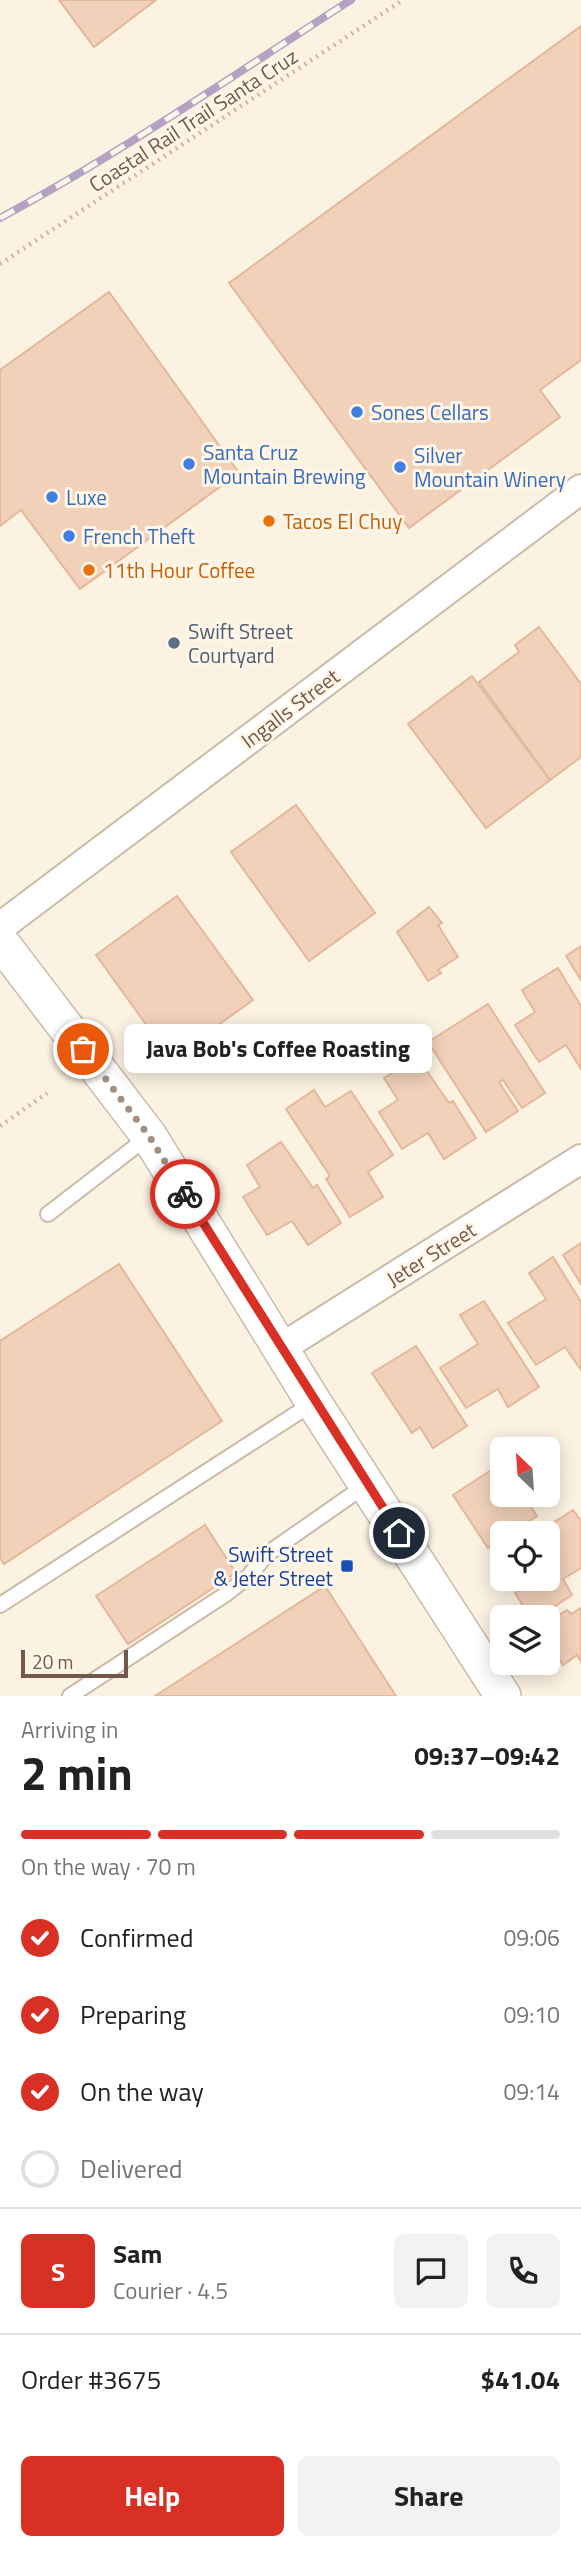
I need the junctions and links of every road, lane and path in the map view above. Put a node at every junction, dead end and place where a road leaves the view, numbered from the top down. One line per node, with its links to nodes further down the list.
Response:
1 (403, 0): 2 (path, Coastal Rail Trail Santa Cruz)
2 (0, 264)
3 (581, 489): 4 (street, Ingalls Street)
4 (0, 927)
5 (0, 942): 8 (street)
6 (47, 1093): 7 (path)
7 (0, 1126)
8 (149, 1136): 10 (lane); 11 (street)
9 (581, 1159): 11 (street, Jeter Street)
10 (48, 1214)
11 (281, 1348): 12 (street)
12 (314, 1403): 13 (street); 14 (lane)
13 (368, 1484): 15 (lane); 16 (street)
14 (0, 1605)
15 (70, 1696)
16 (503, 1696)

